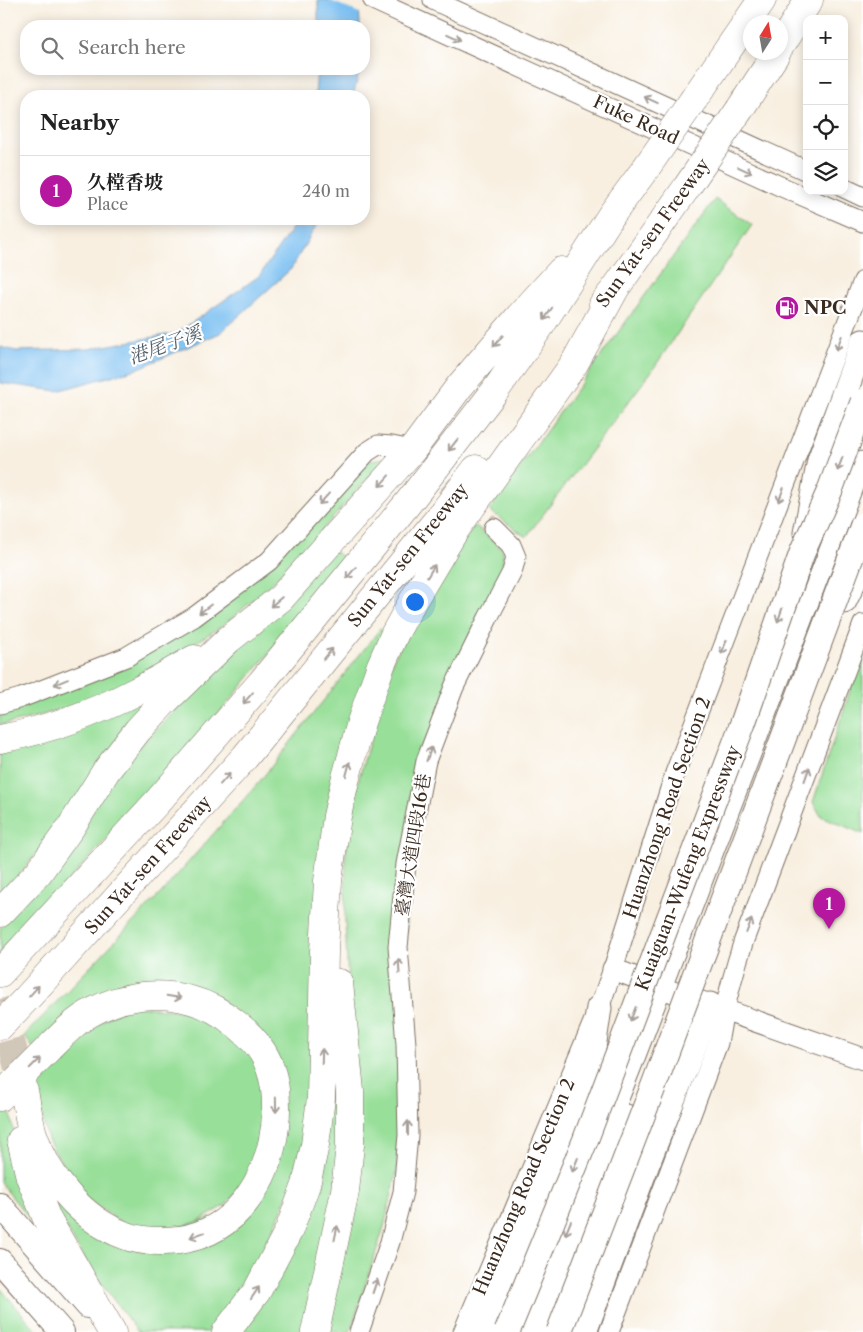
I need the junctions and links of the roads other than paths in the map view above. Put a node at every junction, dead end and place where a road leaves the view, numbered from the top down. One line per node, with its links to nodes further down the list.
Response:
1 (373, 0): 11 (street, Fuke Road, one-way to 11)
2 (433, 0): 7 (street, Fuke Road, one-way to 2)
3 (762, 0): 10 (highway, Sun Yat-sen Freeway, bridge)
4 (809, 0): 5 (highway)
5 (788, 33)
6 (772, 60): 13 (highway, Sun Yat-sen Freeway, bridge)
7 (803, 169)
8 (848, 190): 9 (street)
9 (863, 197)
10 (612, 214): 24 (highway, one-way to 24); 31 (highway, Sun Yat-sen Freeway, one-way to 31)
11 (863, 222)
12 (863, 281): 30 (street, Huanzhong Road Section 2, one-way to 30)
13 (615, 289): 28 (highway, one-way to 13); 35 (highway, Sun Yat-sen Freeway, one-way to 13)
14 (863, 342): 21 (highway, bridge)
15 (863, 402): 21 (highway, Kuaiguan-Wufeng Expressway, one-way to 21, bridge)
16 (402, 448): 26 (street, one-way to 26)
17 (863, 461): 32 (street)
18 (863, 487): 32 (street)
19 (863, 525): 25 (highway, bridge)
20 (494, 528): 44 (street, 臺灣大道四段16巷, one-way to 20)
21 (802, 553): 47 (highway, Kuaiguan-Wufeng Expressway, one-way to 47, bridge)
22 (863, 562): 25 (highway, bridge)
23 (863, 624): 33 (street, one-way to 23)
24 (228, 640): 27 (highway); 29 (highway)
25 (807, 675): 50 (highway, bridge)
26 (0, 704)
27 (0, 739)
28 (338, 816): 42 (highway, one-way to 28); 43 (highway, one-way to 28)
29 (2, 911)
30 (613, 969): 32 (main road); 34 (street, Huanzhong Road Section 2)
31 (0, 973)
32 (668, 990): 33 (main road); 48 (street, one-way to 48); 49 (street)
33 (717, 1007): 36 (main road); 51 (highway); 52 (street)
34 (599, 1008): 45 (street, Huanzhong Road Section 2); 46 (highway)
35 (0, 1026)
36 (863, 1059)
37 (13, 1096): 37 (highway, one-way to 37); 41 (highway)
38 (0, 1204): 41 (main road)
39 (0, 1261): 40 (main road)
40 (62, 1332)
41 (111, 1332)
42 (226, 1332)
43 (315, 1332)
44 (359, 1332)
45 (463, 1332)
46 (486, 1332)
47 (507, 1332)
48 (526, 1332)
49 (543, 1332)
50 (559, 1332)
51 (584, 1332)
52 (609, 1332)

